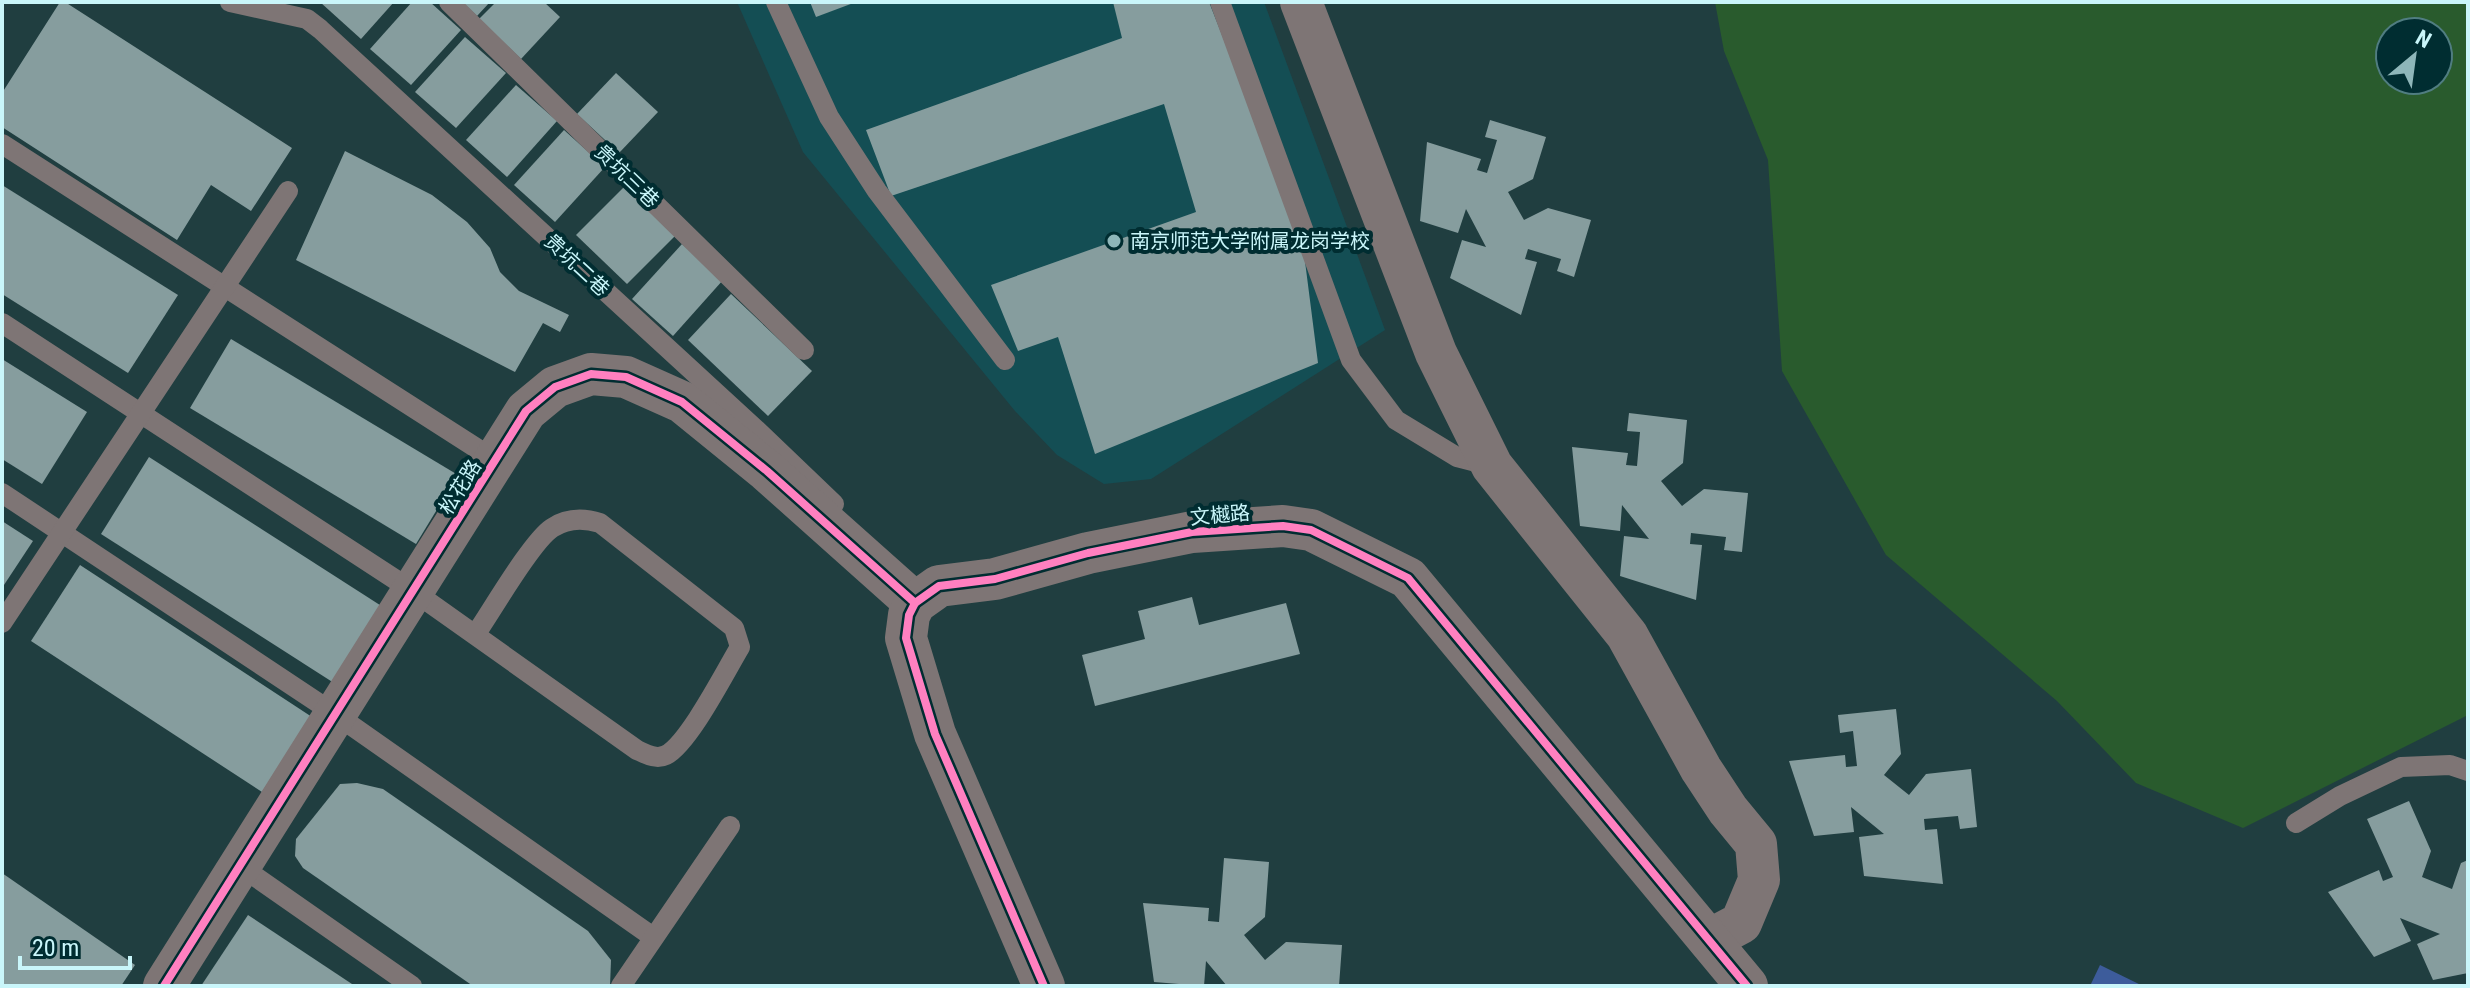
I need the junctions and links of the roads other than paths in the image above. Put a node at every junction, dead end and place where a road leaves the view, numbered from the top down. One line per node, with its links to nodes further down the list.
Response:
1 (230, 2): 18 (lane, 贵坑二巷)
2 (449, 2): 10 (lane, 贵坑三巷)
3 (776, 2): 11 (lane)
4 (1220, 2): 14 (lane)
5 (1301, 2): 14 (street)
6 (2, 144): 8 (lane)
7 (288, 191): 8 (lane)
8 (225, 287): 12 (lane); 13 (lane)
9 (2, 323): 12 (lane)
10 (804, 350)
11 (1005, 360)
12 (141, 413): 16 (lane); 17 (lane)
13 (495, 460): 17 (street, 松花路); 18 (street, 松花路)
14 (1492, 466): 27 (street)
15 (2, 493): 16 (lane)
16 (62, 532): 19 (lane); 21 (lane)
17 (413, 591): 20 (lane); 21 (street, 松花路)
18 (902, 591): 27 (street, 文樾路); 31 (street)
19 (2, 623)
20 (475, 635): 20 (lane)
21 (335, 714): 25 (street, 松花路); 26 (lane)
22 (2468, 771): 23 (lane)
23 (2296, 823)
24 (730, 826): 26 (lane)
25 (240, 866): 28 (street, 松花路); 29 (lane)
26 (653, 937): 30 (lane)
27 (1709, 940): 32 (street, 文樾路)
28 (164, 986)
29 (412, 986)
30 (621, 986)
31 (1044, 986)
32 (1747, 986)

